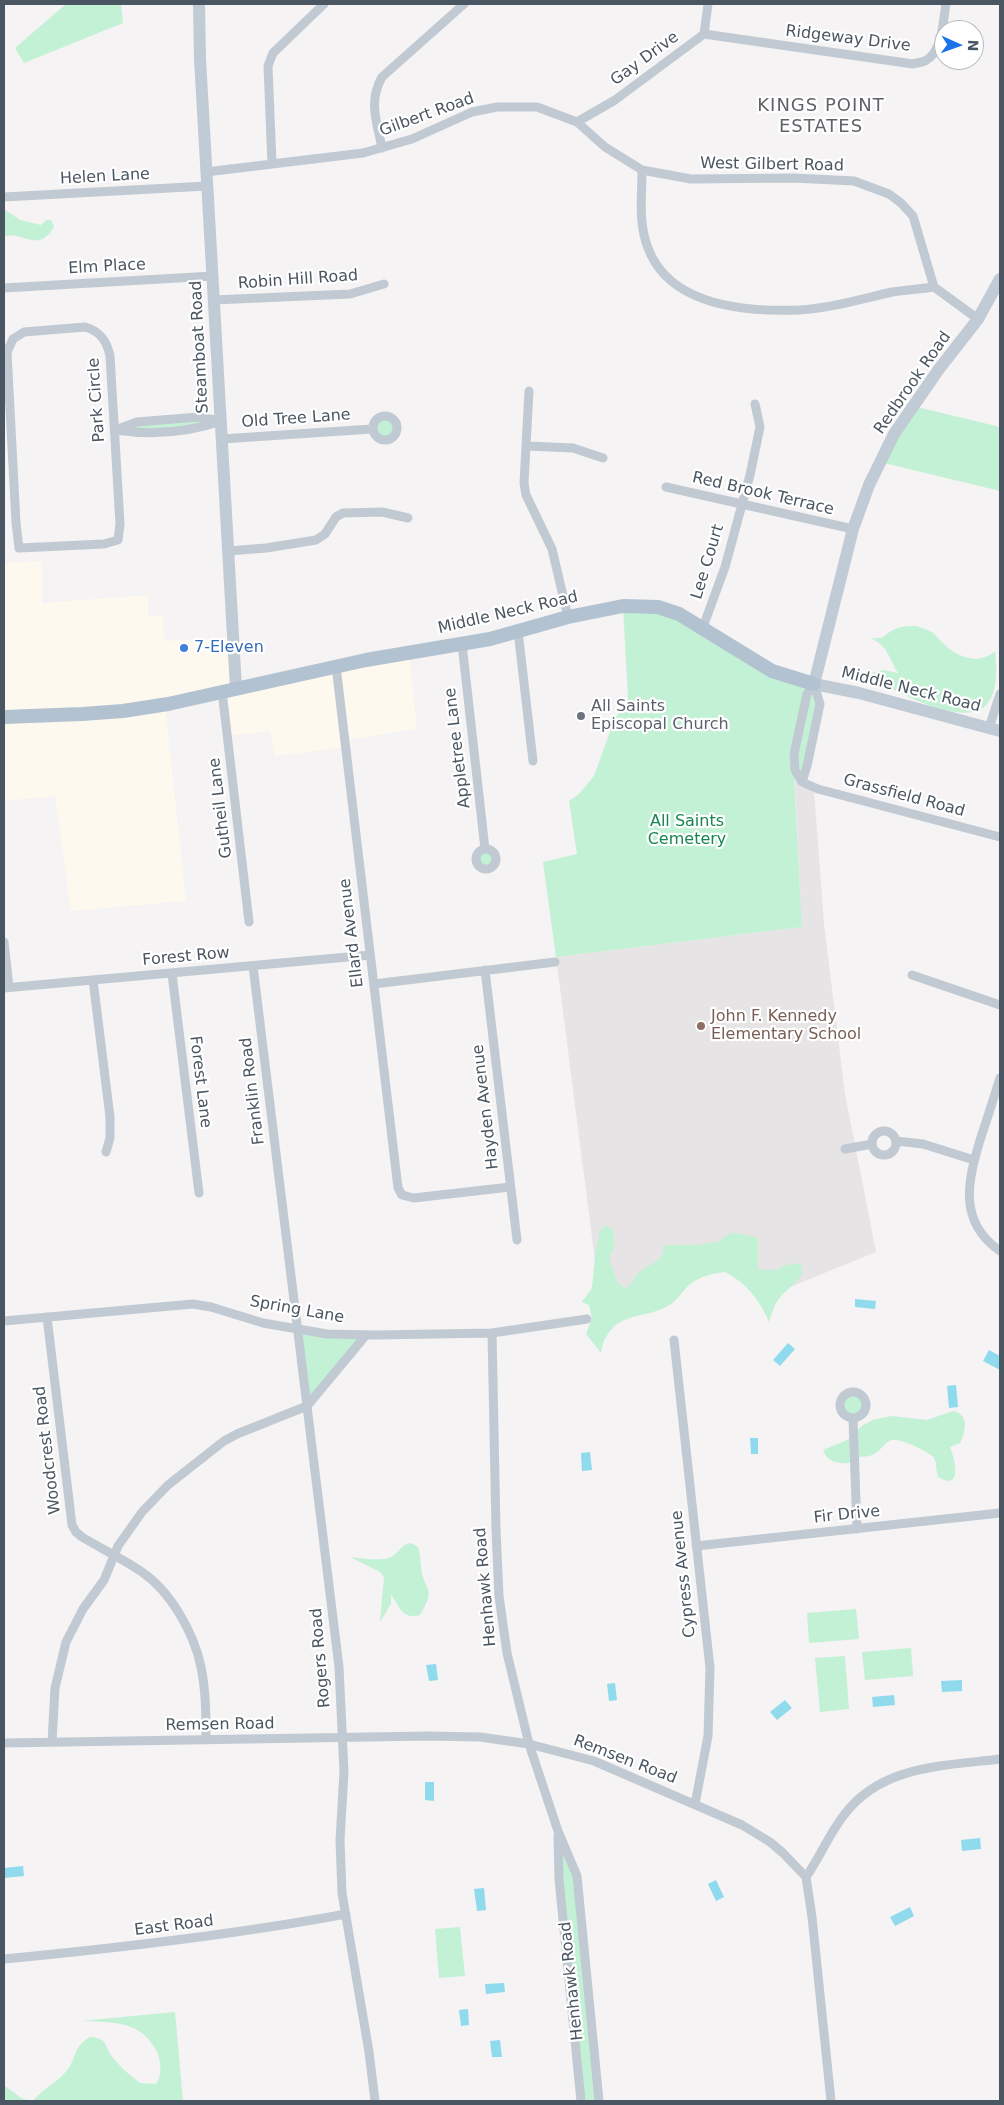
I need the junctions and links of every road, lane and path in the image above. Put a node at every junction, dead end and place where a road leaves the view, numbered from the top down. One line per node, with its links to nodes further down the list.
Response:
1 (199, 4): 11 (street, Steamboat Road)
2 (324, 4): 9 (street)
3 (464, 4): 8 (street)
4 (708, 4): 6 (street, Gay Drive)
5 (946, 4): 6 (street, Ridgeway Drive)
6 (704, 34): 7 (street, Gay Drive)
7 (577, 122): 8 (street, Gilbert Road); 10 (street, Gilbert Road)
8 (382, 148): 9 (street, Gilbert Road)
9 (272, 164): 11 (street, Gilbert Road)
10 (642, 170): 17 (street, West Gilbert Road); 17 (street)
11 (206, 172): 12 (street, Steamboat Road)
12 (208, 186): 13 (street, Helen Lane); 14 (street, Steamboat Road)
13 (4, 197)
14 (212, 276): 18 (street, Elm Place); 19 (street, Steamboat Road)
15 (1000, 279): 20 (street, Redbrook Road)
16 (384, 284): 19 (street, Robin Hill Road)
17 (934, 287): 20 (street)
18 (4, 288)
19 (214, 300): 23 (street, Steamboat Road)
20 (978, 319): 32 (street, Redbrook Road)
21 (529, 391): 27 (street)
22 (755, 404): 30 (street, Lee Court)
23 (221, 422): 25 (street); 26 (street, Steamboat Road)
24 (372, 429): 26 (street, Old Tree Lane)
25 (115, 430): 25 (street, Park Circle)
26 (222, 439): 33 (street, Steamboat Road)
27 (526, 446): 28 (street); 34 (street)
28 (604, 458)
29 (666, 488): 30 (street, Red Brook Terrace)
30 (742, 505): 32 (street, Red Brook Terrace); 35 (street, Lee Court)
31 (408, 518): 33 (street)
32 (853, 530): 39 (street, Redbrook Road)
33 (228, 551): 40 (street, Steamboat Road)
34 (568, 617): 35 (main road, Middle Neck Road); 36 (main road, Middle Neck Road)
35 (703, 627): 39 (main road, Middle Neck Road)
36 (518, 631): 37 (main road, Middle Neck Road); 45 (street)
37 (462, 644): 38 (main road, Middle Neck Road); 48 (street, Appletree Lane)
38 (336, 666): 40 (main road, Middle Neck Road); 51 (street, Ellard Avenue)
39 (814, 684): 44 (street, Middle Neck Road); 46 (street); 46 (street)
40 (236, 688): 41 (main road, Middle Neck Road)
41 (222, 691): 43 (main road, Middle Neck Road); 49 (street, Gutheil Lane)
42 (1000, 694): 44 (street)
43 (4, 717)
44 (995, 729)
45 (533, 762)
46 (802, 782): 47 (street, Grassfield Road)
47 (1000, 837)
48 (485, 849)
49 (250, 922)
50 (4, 942): 59 (street)
51 (370, 955): 53 (street, Forest Row); 58 (street, Ellard Avenue)
52 (555, 962): 54 (street)
53 (253, 966): 55 (street, Forest Row); 69 (street, Franklin Road)
54 (485, 970): 58 (street); 67 (street, Hayden Avenue)
55 (172, 974): 57 (street, Forest Row); 68 (street, Forest Lane)
56 (912, 975): 60 (street)
57 (93, 980): 59 (street, Forest Row); 65 (street)
58 (374, 984): 67 (street, Ellard Avenue)
59 (7, 987)
60 (1000, 1005)
61 (1000, 1078): 66 (street)
62 (896, 1141): 63 (street); 63 (street); 66 (street)
63 (872, 1144): 64 (street)
64 (845, 1149)
65 (106, 1152)
66 (974, 1160): 71 (street)
67 (510, 1187): 70 (street, Hayden Avenue)
68 (199, 1193)
69 (283, 1212): 75 (street, Rogers Road)
70 (517, 1240)
71 (1000, 1251)
72 (47, 1317): 74 (street, Spring Lane); 75 (street, Spring Lane); 84 (street, Woodcrest Road)
73 (587, 1319): 76 (street, Spring Lane)
74 (4, 1321)
75 (298, 1328): 77 (street, Spring Lane); 79 (street, Rogers Road)
76 (492, 1334): 77 (street, Spring Lane); 89 (street, Henhawk Road)
77 (366, 1335): 79 (street)
78 (674, 1340): 83 (street, Cypress Avenue)
79 (307, 1406): 84 (street); 85 (street, Rogers Road)
80 (852, 1418): 82 (street)
81 (1000, 1513): 82 (street, Fir Drive)
82 (857, 1529): 83 (street, Fir Drive)
83 (696, 1546): 91 (street, Cypress Avenue)
84 (114, 1556): 86 (street, Woodcrest Road); 87 (street)
85 (343, 1738): 86 (street, Remsen Road); 89 (street, Remsen Road); 94 (street, Rogers Road)
86 (206, 1740): 87 (street, Remsen Road)
87 (52, 1742): 88 (street, Remsen Road)
88 (4, 1743)
89 (529, 1744): 91 (street, Remsen Road); 92 (street, Henhawk Road)
90 (1000, 1759): 93 (street)
91 (695, 1804): 93 (street, Remsen Road)
92 (558, 1831): 97 (street, Henhawk Road); 98 (street, Henhawk Road)
93 (806, 1877): 99 (street)
94 (346, 1914): 95 (street, East Road); 96 (street, Rogers Road)
95 (4, 1959)
96 (375, 2101)
97 (581, 2101)
98 (600, 2101)
99 (832, 2101)

